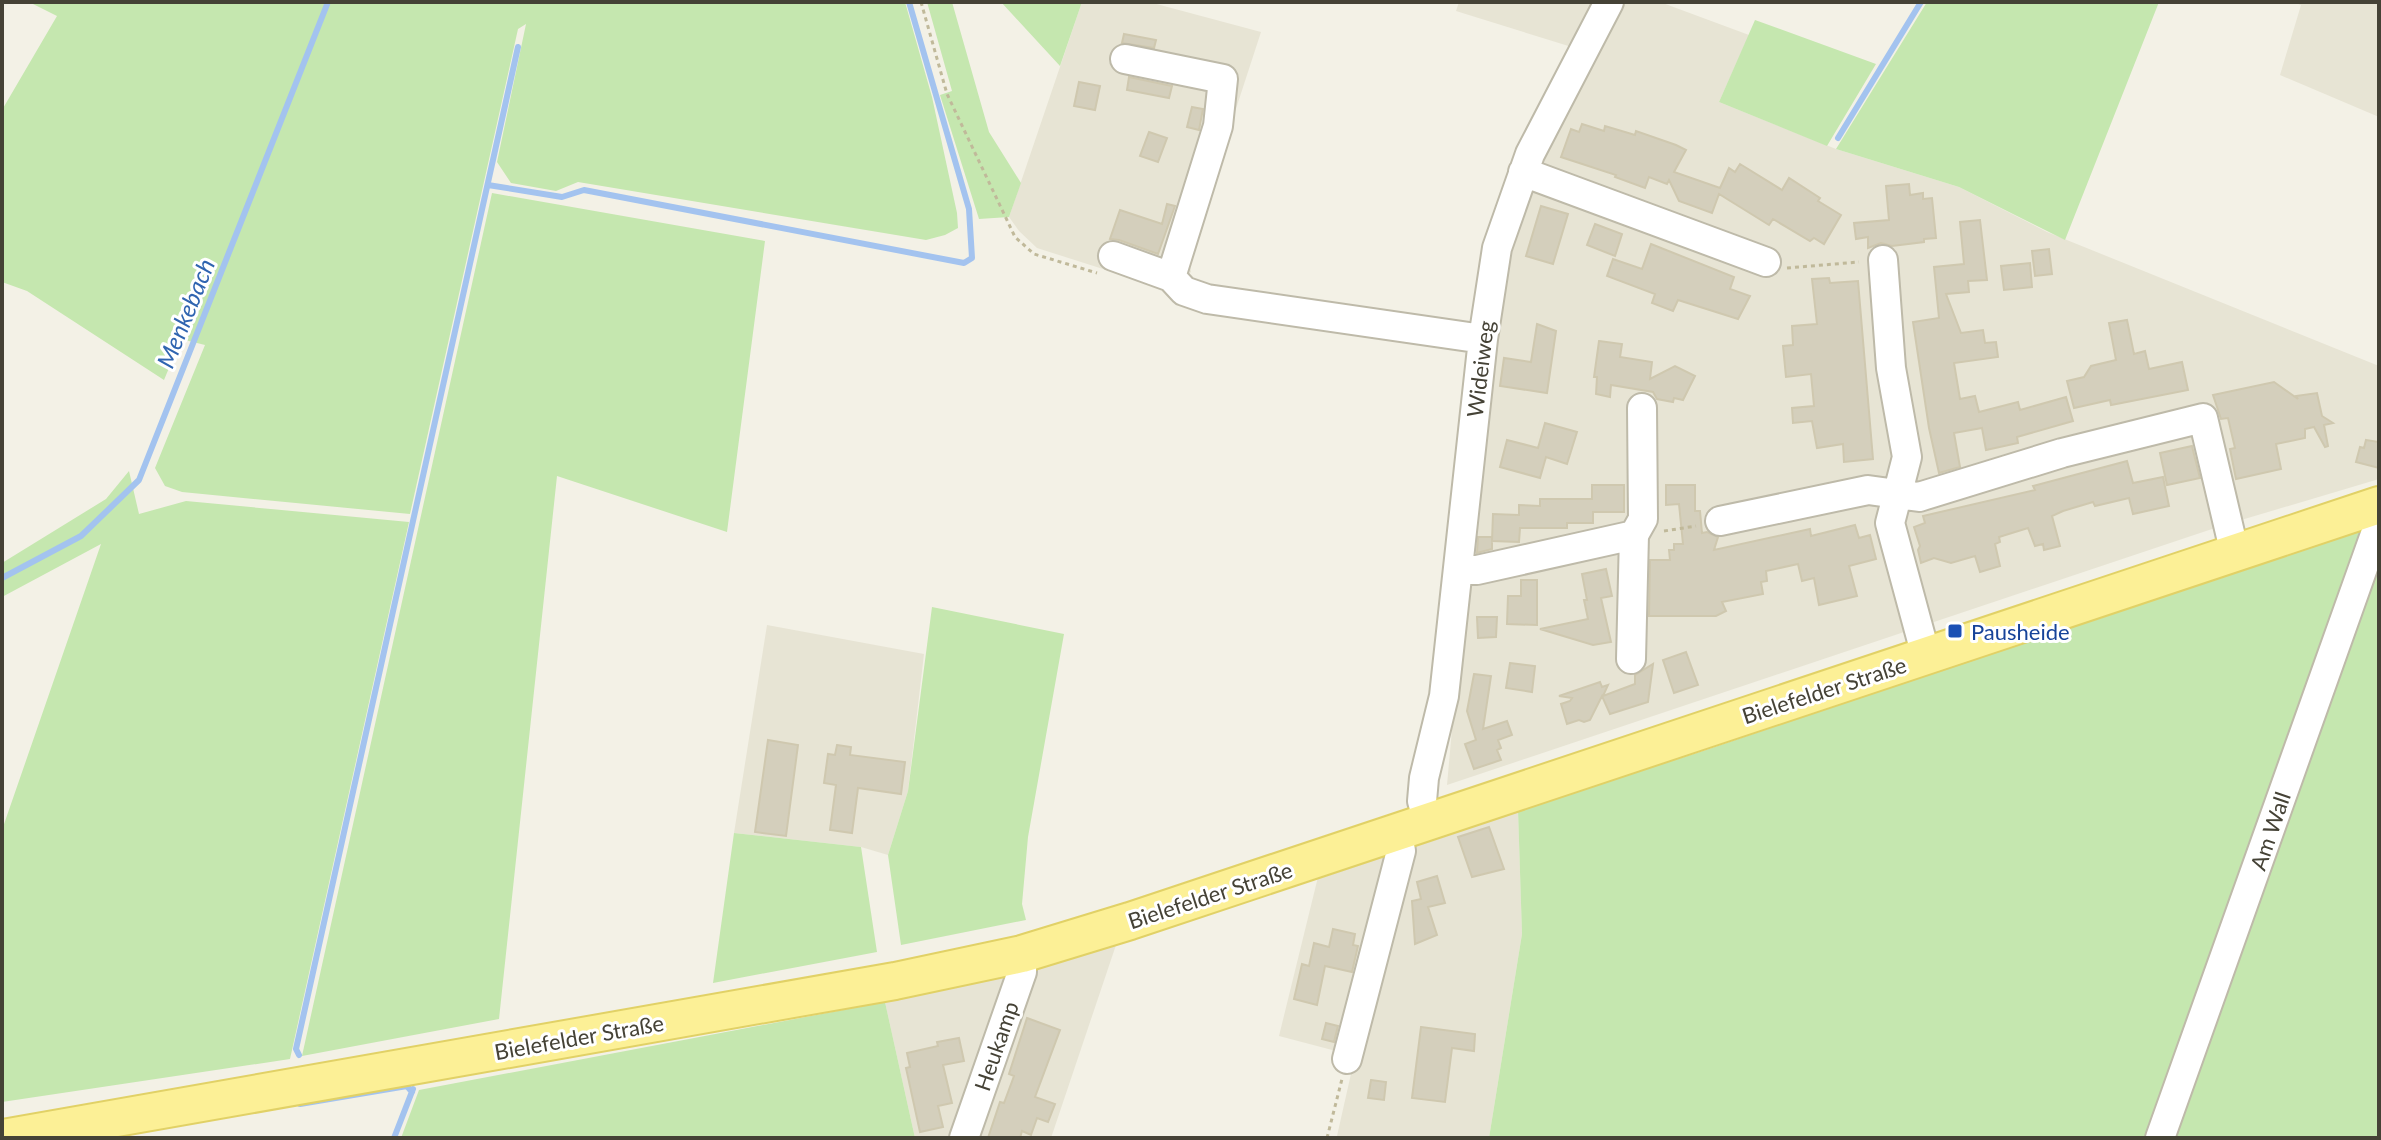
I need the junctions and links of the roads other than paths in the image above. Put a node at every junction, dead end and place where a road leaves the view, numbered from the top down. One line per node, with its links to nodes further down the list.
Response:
1 (1609, 2): 3 (street, Wideiweg)
2 (1125, 59): 7 (street)
3 (1523, 172): 5 (street); 8 (street, Wideiweg)
4 (1883, 260): 10 (street)
5 (1766, 262)
6 (1108, 266): 7 (street)
7 (1171, 277): 8 (street)
8 (1483, 339): 16 (street, Wideiweg)
9 (1642, 408): 14 (street)
10 (1896, 494): 12 (street); 15 (street); 17 (street)
11 (2379, 505): 15 (main road, Bielefelder Straße)
12 (1720, 521)
13 (2379, 523): 24 (street, Am Wall)
14 (1634, 535): 16 (street); 18 (street)
15 (2235, 554): 17 (main road, Bielefelder Straße)
16 (1458, 570): 19 (street, Wideiweg)
17 (1926, 656): 19 (main road, Bielefelder Straße)
18 (1631, 659)
19 (1412, 827): 20 (main road, Bielefelder Straße); 21 (street, Wideiweg)
20 (1022, 954): 22 (main road, Bielefelder Straße); 23 (street, Heukamp)
21 (1347, 1059)
22 (3, 1138)
23 (964, 1138)
24 (2160, 1138)

